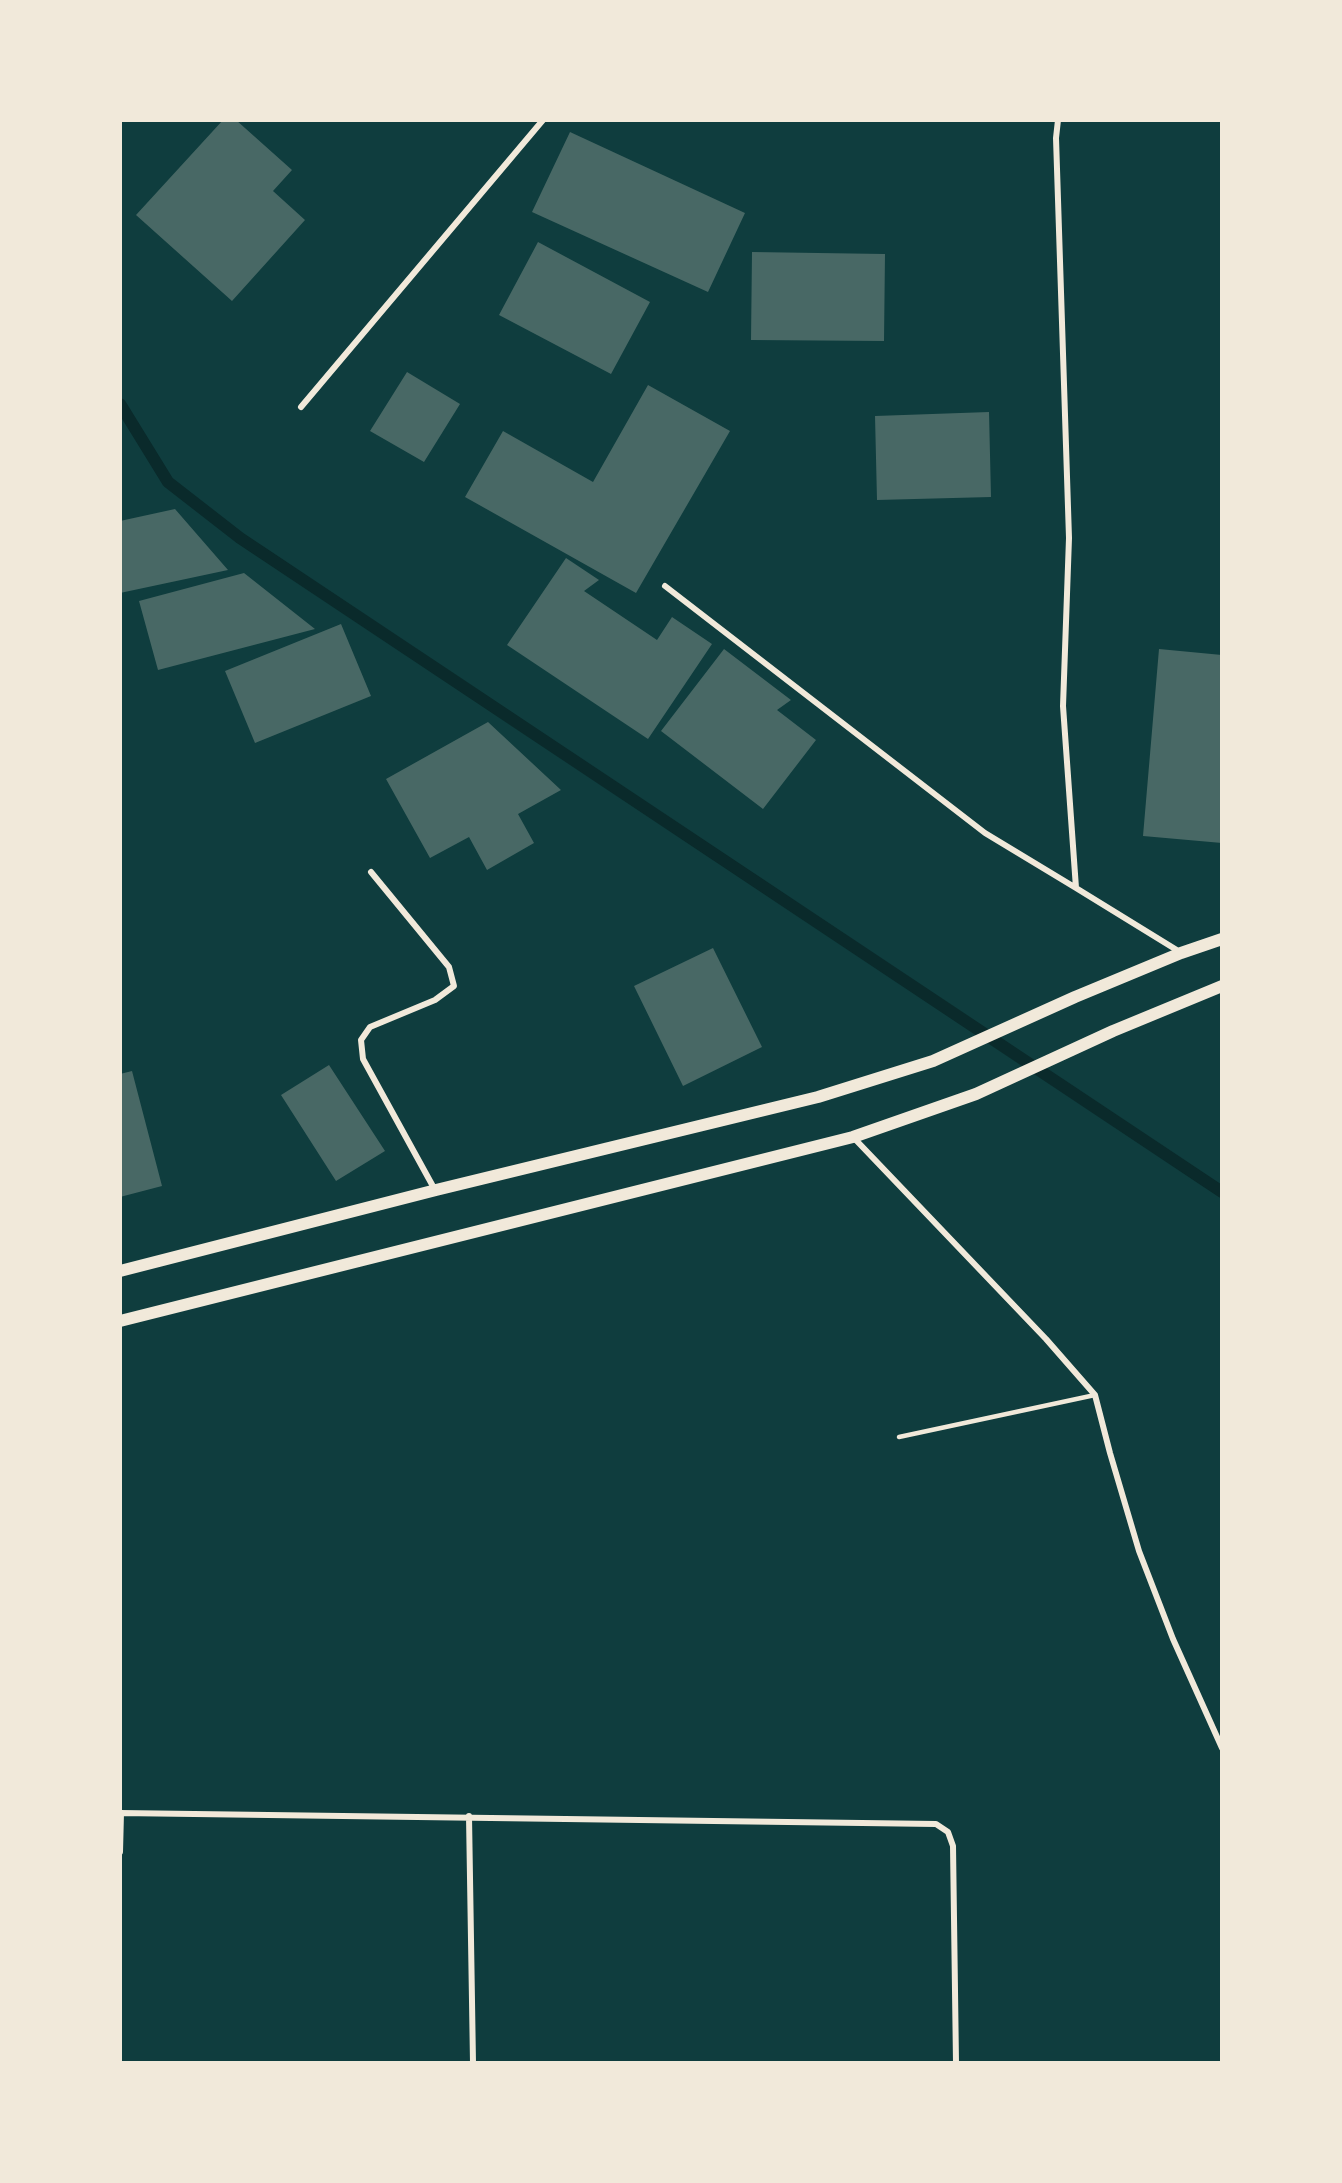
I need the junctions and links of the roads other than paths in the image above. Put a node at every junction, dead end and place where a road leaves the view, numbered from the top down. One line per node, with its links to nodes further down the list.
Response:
1 (543, 120): 3 (street)
2 (1058, 120): 6 (street)
3 (302, 407)
4 (665, 586): 6 (street)
5 (371, 872): 11 (street)
6 (1076, 888): 8 (street)
7 (1222, 939): 8 (main road)
8 (1180, 953): 11 (main road)
9 (1222, 986): 10 (main road)
10 (853, 1137): 13 (main road); 14 (street)
11 (436, 1190): 12 (main road)
12 (120, 1271)
13 (120, 1321)
14 (1095, 1395): 15 (lane); 16 (street)
15 (899, 1437)
16 (1222, 1748)
17 (121, 1813): 18 (street); 19 (street)
18 (469, 1816): 20 (street); 21 (street)
19 (120, 1852)
20 (473, 2063)
21 (956, 2063)

